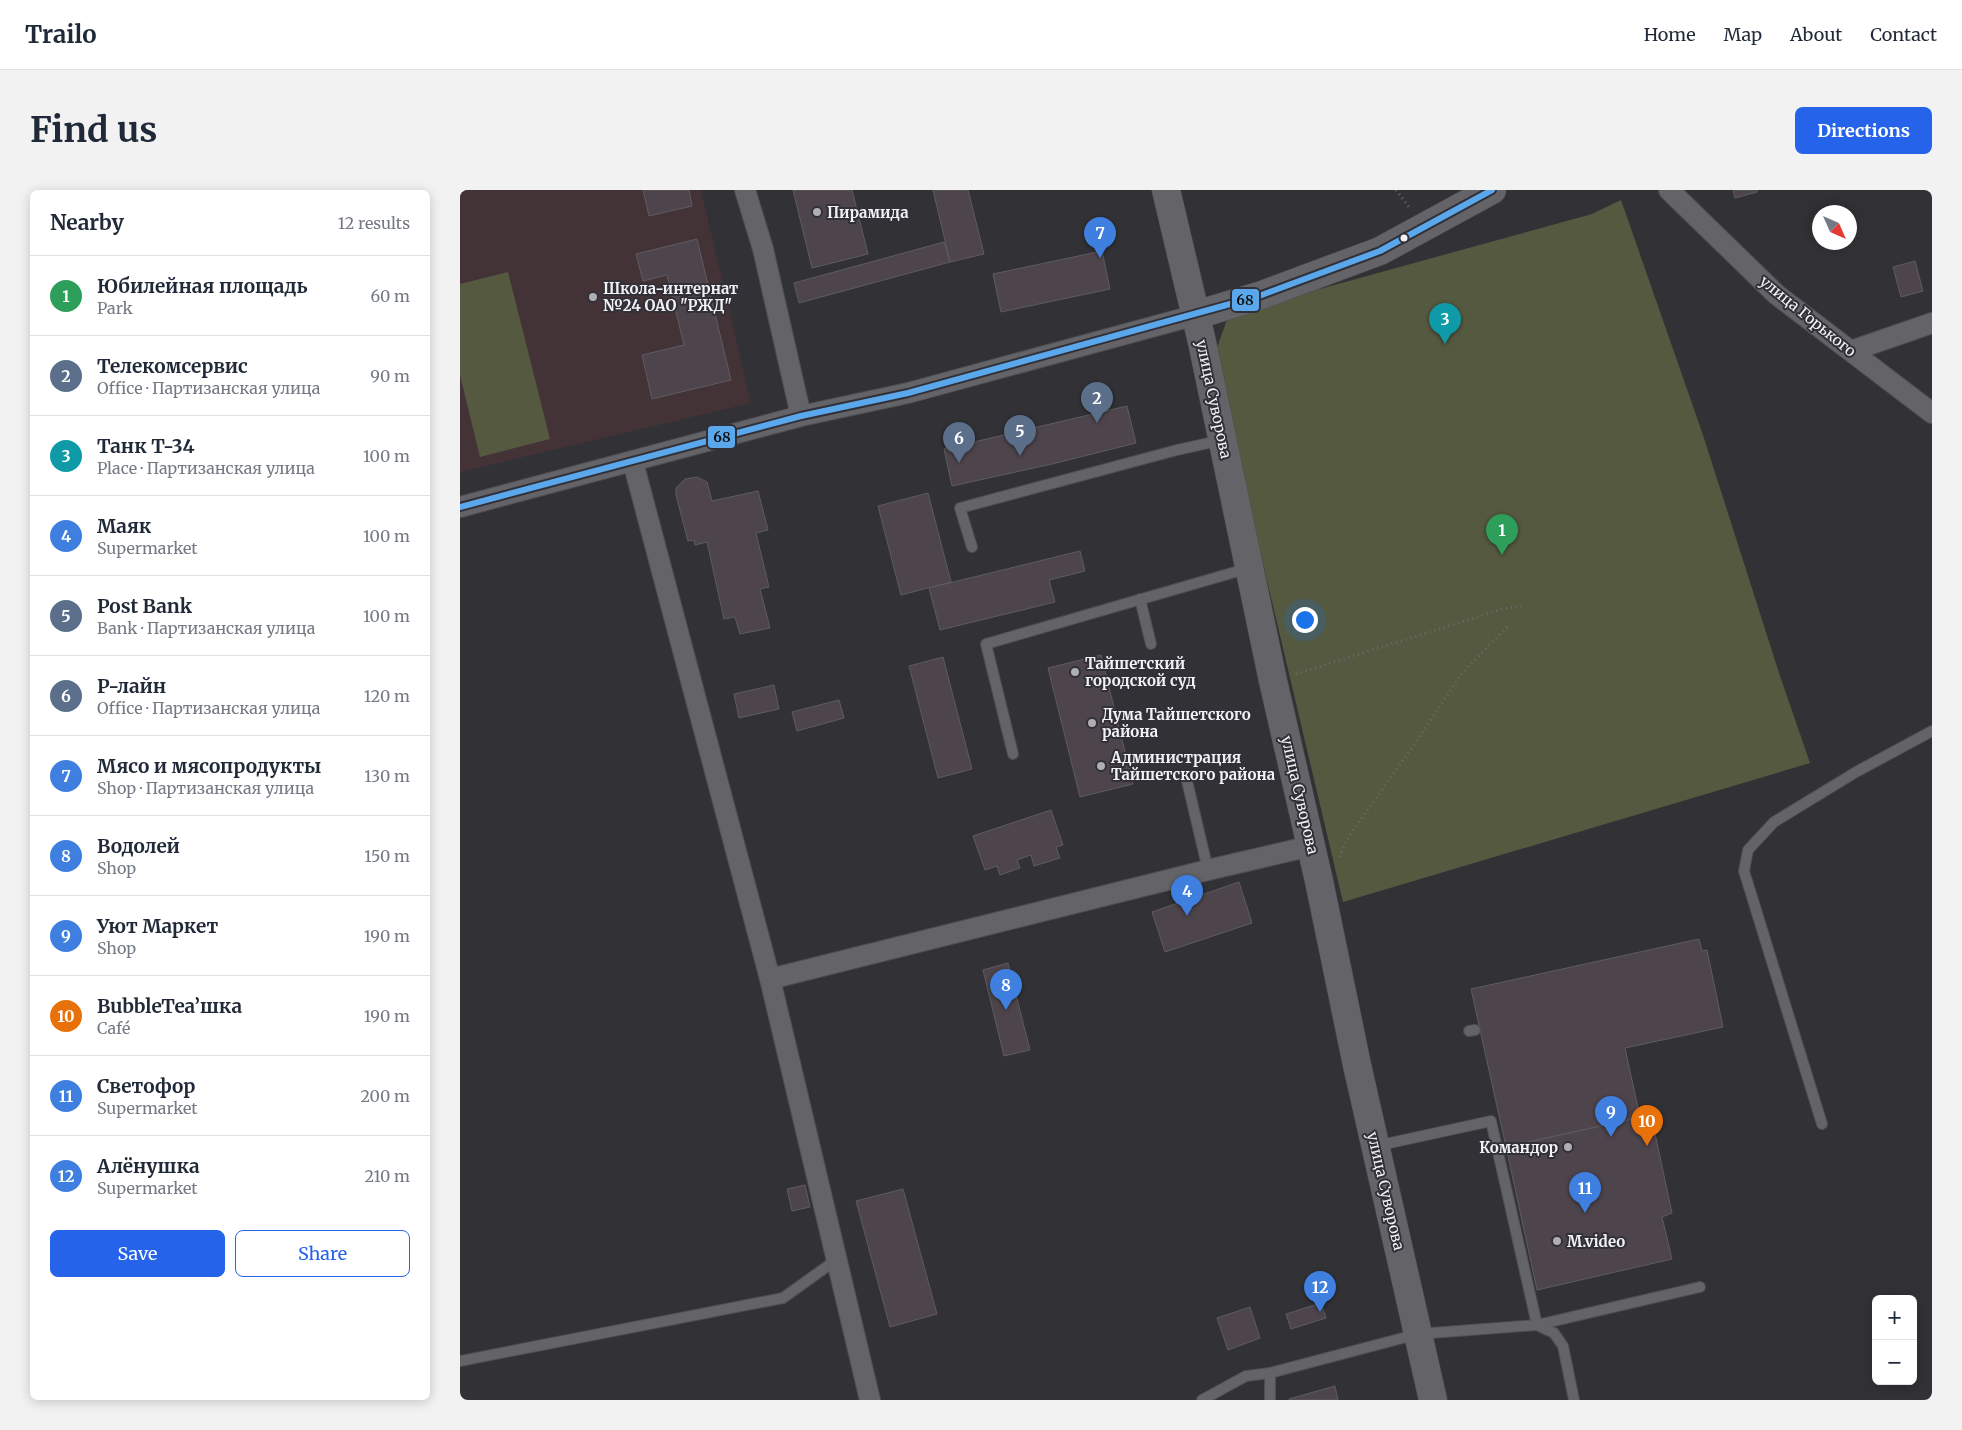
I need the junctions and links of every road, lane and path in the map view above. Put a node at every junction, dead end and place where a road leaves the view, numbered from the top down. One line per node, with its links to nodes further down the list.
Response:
1 (745, 190): 9 (street)
2 (1166, 190): 5 (street, улица Суворова)
3 (1492, 190): 5 (street)
4 (1670, 190): 7 (street, улица Горького)
5 (1196, 315): 9 (street); 10 (street, улица Суворова)
6 (1932, 323): 7 (street)
7 (1851, 351): 8 (street, улица Горького)
8 (1932, 413)
9 (801, 416): 11 (street)
10 (1223, 440): 13 (lane); 14 (street, улица Суворова)
11 (633, 462): 12 (street); 26 (street)
12 (460, 507)
13 (972, 547)
14 (1249, 568): 15 (lane); 19 (street, улица Суворова)
15 (1140, 599): 18 (lane); 21 (lane)
16 (1523, 606): 19 (path)
17 (1508, 626): 25 (path)
18 (1151, 644)
19 (1273, 681): 23 (street, улица Суворова)
20 (1932, 730): 27 (lane)
21 (1013, 754)
22 (1187, 782): 24 (lane)
23 (1311, 846): 24 (street); 25 (street, улица Суворова)
24 (1208, 870): 26 (street)
25 (1319, 882): 28 (street, улица Суворова)
26 (770, 979): 29 (street)
27 (1822, 1124)
28 (1375, 1146): 31 (lane); 32 (street, улица Суворова)
29 (836, 1260): 33 (lane); 35 (street)
30 (1700, 1287): 31 (lane)
31 (1537, 1324): 32 (lane); 39 (lane)
32 (1418, 1334): 34 (lane); 38 (street, улица Суворова)
33 (460, 1360)
34 (1270, 1373): 36 (lane); 37 (lane)
35 (870, 1400)
36 (1202, 1400)
37 (1270, 1400)
38 (1434, 1400)
39 (1574, 1400)

